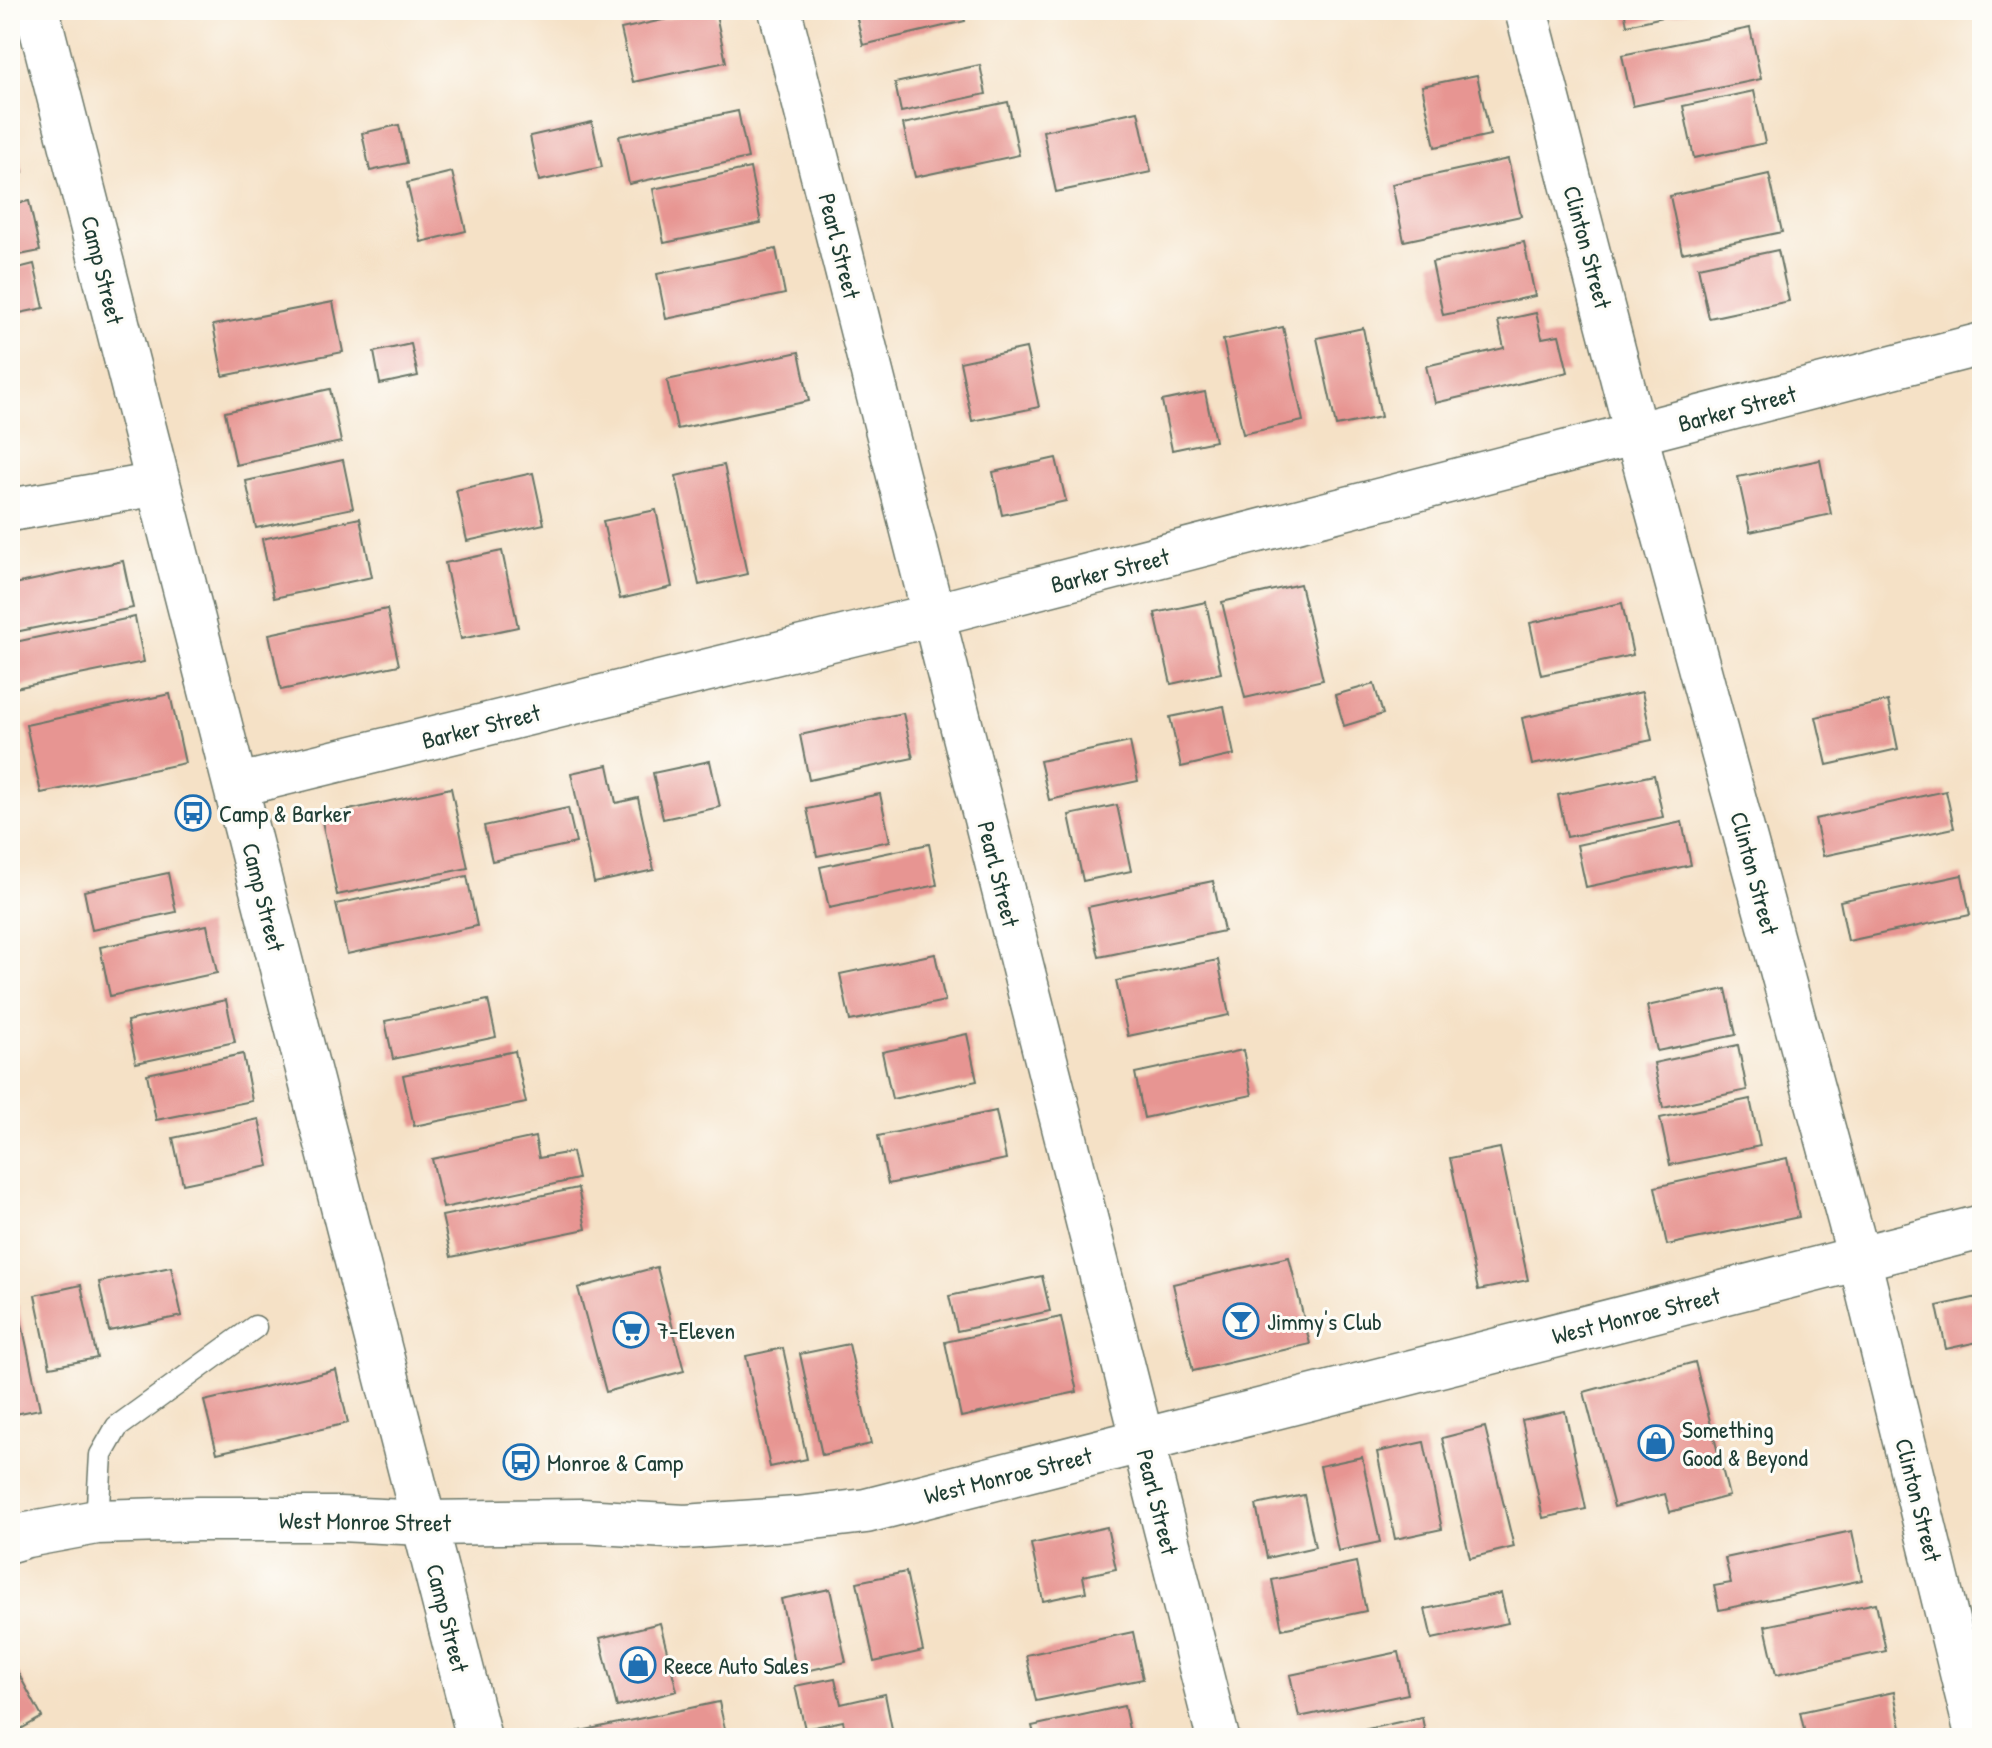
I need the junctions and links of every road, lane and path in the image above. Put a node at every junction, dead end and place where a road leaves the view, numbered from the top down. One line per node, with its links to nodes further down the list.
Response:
1 (37, 10): 6 (main road, Camp Street)
2 (780, 10): 8 (street, Pearl Street)
3 (1526, 10): 5 (street, Clinton Street)
4 (1982, 344): 5 (street, Barker Street)
5 (1636, 434): 8 (street, Barker Street); 11 (street, Clinton Street)
6 (158, 484): 7 (street); 9 (main road, Camp Street)
7 (10, 510)
8 (933, 615): 9 (street, Barker Street); 13 (street, Pearl Street)
9 (235, 786): 15 (main road, Camp Street)
10 (1982, 1227): 11 (main road, West Monroe Street)
11 (1859, 1258): 13 (main road, West Monroe Street); 19 (street, Clinton Street)
12 (255, 1327): 14 (lane)
13 (1143, 1440): 15 (main road, West Monroe Street); 18 (street, Pearl Street)
14 (97, 1522): 15 (main road, West Monroe Street); 16 (main road, West Monroe Street)
15 (424, 1523): 17 (main road, Camp Street)
16 (10, 1540)
17 (479, 1738)
18 (1218, 1738)
19 (1977, 1738)

